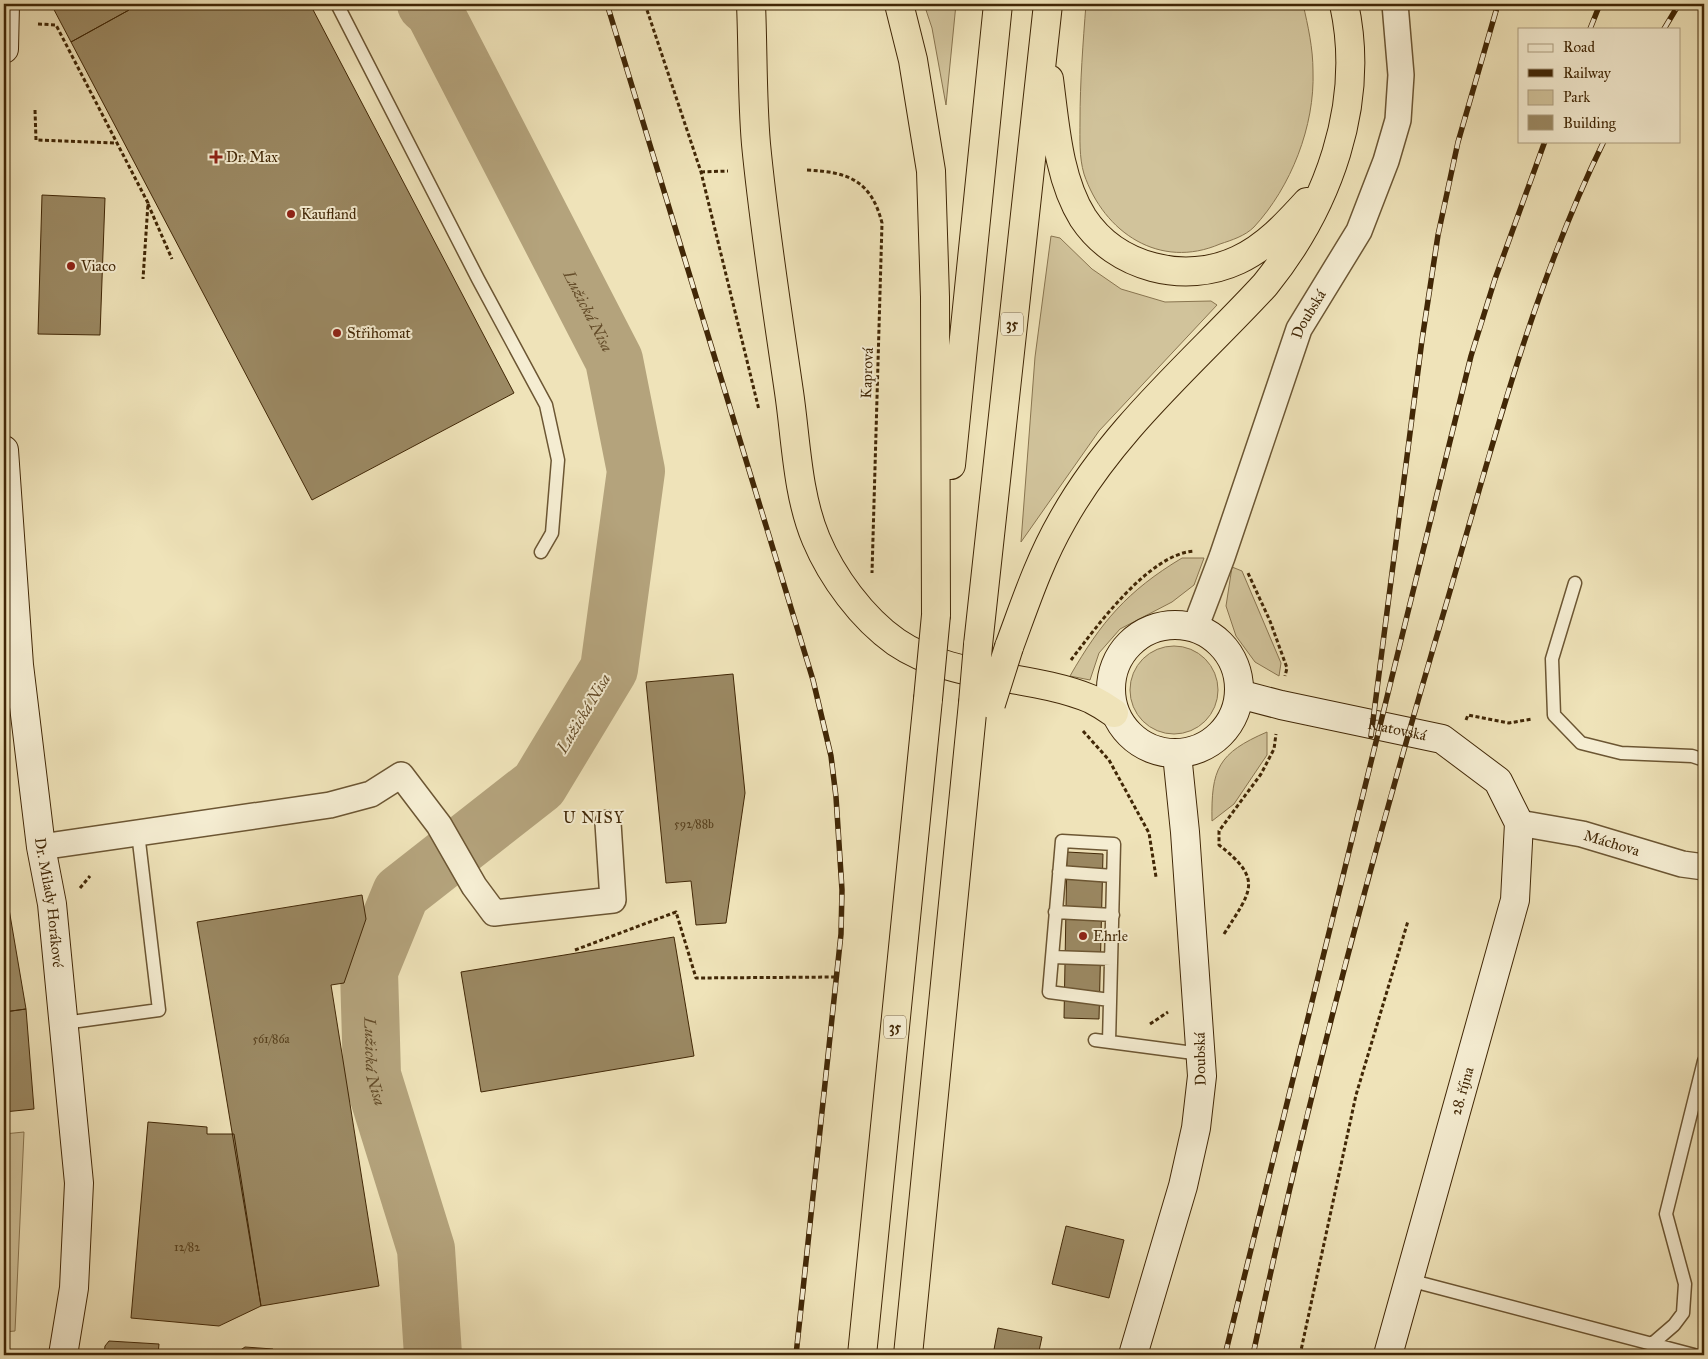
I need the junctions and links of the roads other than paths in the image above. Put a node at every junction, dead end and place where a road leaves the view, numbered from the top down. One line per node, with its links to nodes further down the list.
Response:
1 (5, 4): 9 (street)
2 (338, 4): 12 (lane)
3 (751, 4): 18 (highway)
4 (899, 4): 14 (highway)
5 (998, 4): 14 (highway, 35)
6 (1048, 4): 10 (highway); 17 (highway, 35, bridge)
7 (1344, 4): 10 (highway)
8 (1395, 4): 15 (street, Doubská)
9 (4, 50)
10 (1338, 152): 17 (highway, bridge)
11 (4, 450): 24 (street, Dr. Milady Horákové)
12 (541, 552)
13 (1575, 583): 20 (lane)
14 (936, 615): 41 (highway, 35, bridge)
15 (1195, 628): 16 (street); 18 (street)
16 (1240, 694): 19 (street); 22 (street, Klatovská)
17 (982, 703): 42 (highway, 35)
18 (1114, 713): 19 (street)
19 (1177, 754): 36 (street, Doubská)
20 (1704, 760)
21 (608, 823): 23 (street)
22 (1519, 823): 25 (street, Máchova); 38 (street, 28. října)
23 (138, 833): 24 (street); 33 (lane)
24 (42, 847): 33 (street, Dr. Milady Horákové)
25 (1704, 867)
26 (1059, 872): 27 (lane); 27 (lane); 28 (lane)
27 (1113, 876): 29 (lane)
28 (1055, 912): 29 (lane); 30 (lane)
29 (1113, 915): 31 (lane)
30 (1052, 957): 31 (lane); 32 (lane)
31 (1111, 959): 32 (lane)
32 (1110, 1000): 35 (lane)
33 (64, 1023): 40 (street, Dr. Milady Horákové)
34 (1095, 1040): 35 (lane)
35 (1109, 1042): 36 (lane)
36 (1201, 1054): 43 (street, Doubská)
37 (1704, 1061): 39 (lane)
38 (1409, 1280): 39 (lane); 44 (street, 28. října)
39 (1652, 1344): 45 (lane)
40 (62, 1355)
41 (862, 1355)
42 (908, 1355)
43 (1133, 1355)
44 (1388, 1355)
45 (1694, 1355)

